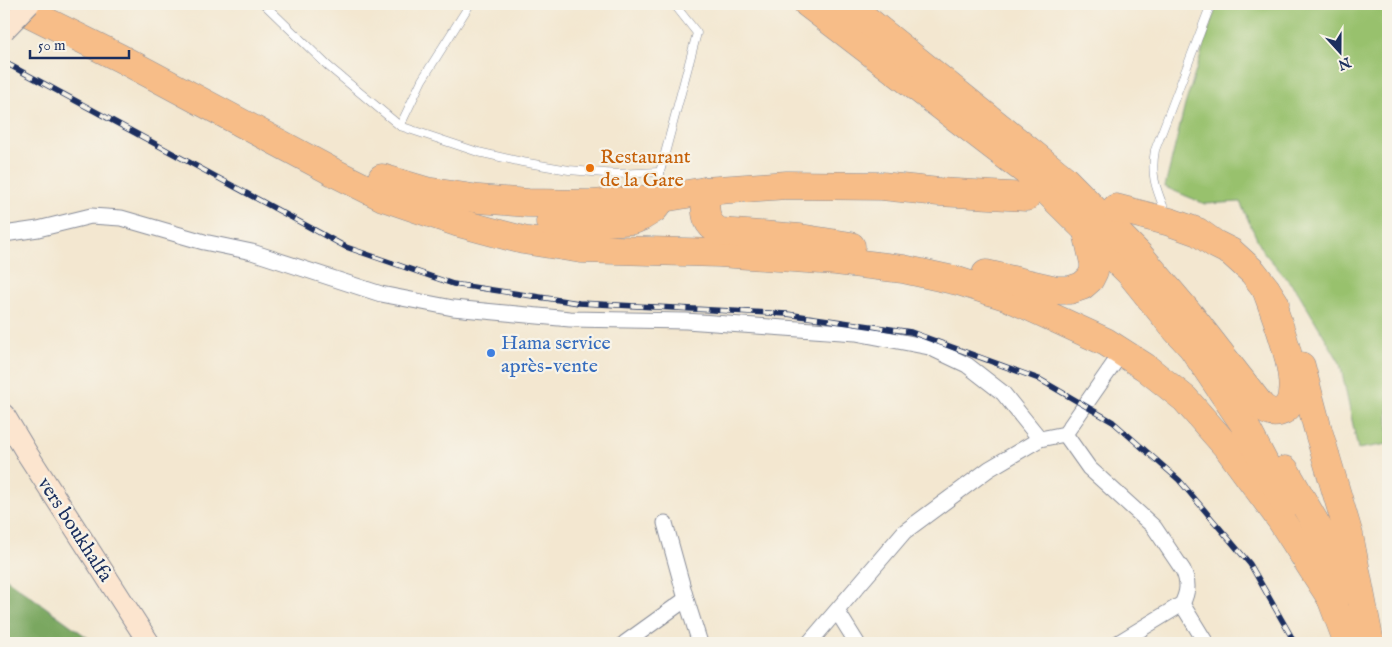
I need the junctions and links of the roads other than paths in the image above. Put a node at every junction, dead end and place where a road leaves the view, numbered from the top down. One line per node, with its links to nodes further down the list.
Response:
1 (11, 4): 14 (highway)
2 (29, 4): 10 (street, bridge)
3 (44, 4): 12 (highway)
4 (264, 4): 11 (lane)
5 (470, 4): 11 (lane)
6 (674, 4): 12 (lane)
7 (808, 4): 18 (highway)
8 (847, 4): 21 (highway)
9 (1210, 4): 17 (lane)
10 (4, 30)
11 (400, 126): 12 (lane)
12 (661, 185): 13 (highway); 14 (highway)
13 (705, 191): 15 (highway); 18 (highway)
14 (383, 197): 22 (highway)
15 (1026, 197)
16 (1116, 208): 17 (highway)
17 (1170, 222): 20 (highway)
18 (1087, 232): 27 (highway)
19 (4, 234): 25 (street)
20 (1266, 289): 21 (highway); 39 (highway)
21 (1209, 339): 39 (highway)
22 (1122, 352): 24 (street); 27 (highway)
23 (4, 415): 31 (street, vers boukhalfa)
24 (1064, 434): 25 (street); 29 (street)
25 (1040, 439): 30 (street)
26 (665, 523): 28 (street)
27 (1330, 598): 38 (highway)
28 (686, 599): 32 (street); 33 (street)
29 (1182, 604): 36 (street); 37 (street)
30 (837, 611): 34 (street); 35 (street)
31 (149, 643)
32 (625, 643)
33 (700, 643)
34 (808, 643)
35 (858, 643)
36 (1118, 643)
37 (1206, 643)
38 (1348, 643)
39 (1370, 643)

